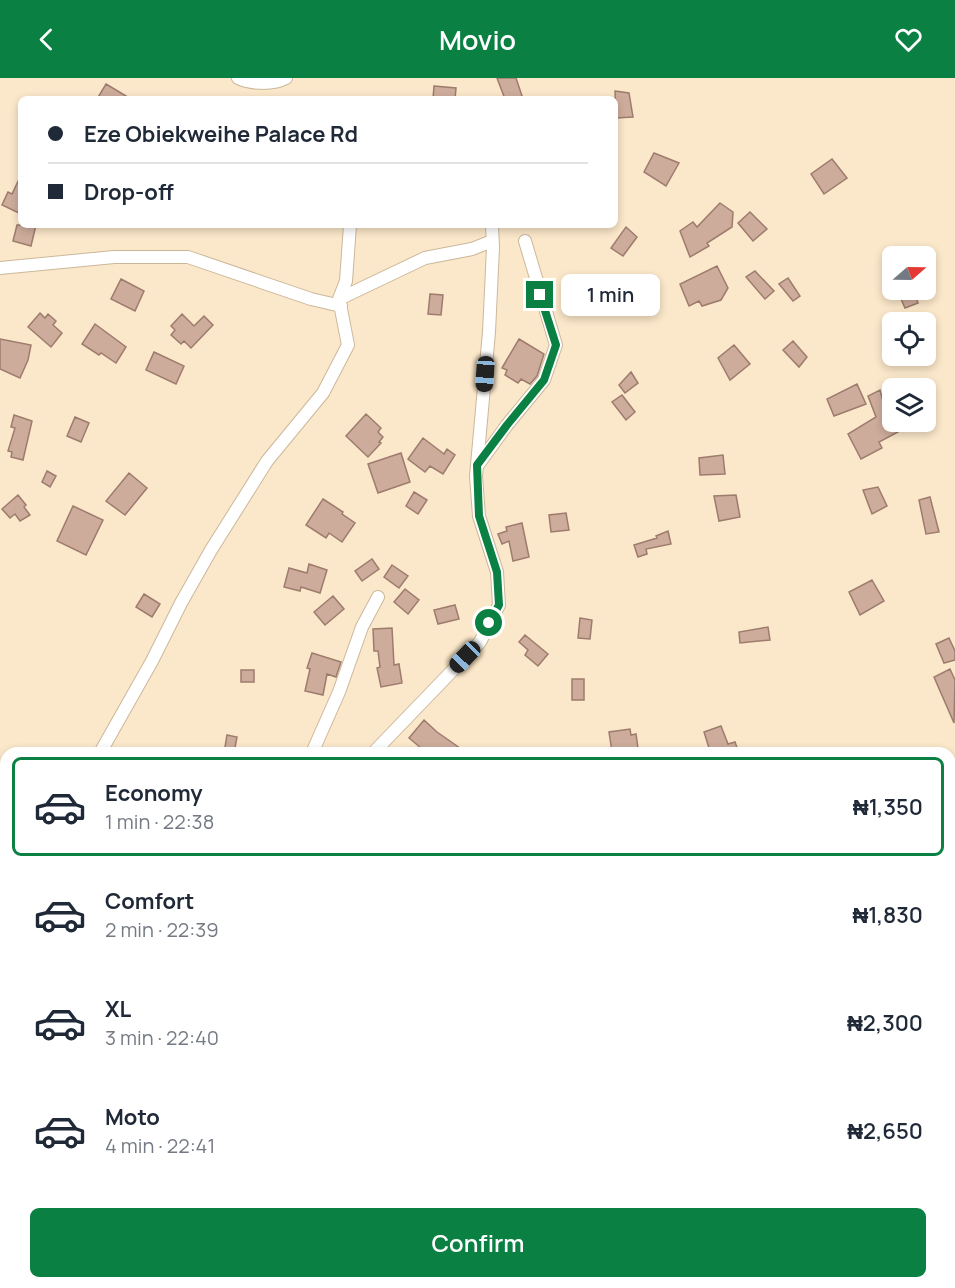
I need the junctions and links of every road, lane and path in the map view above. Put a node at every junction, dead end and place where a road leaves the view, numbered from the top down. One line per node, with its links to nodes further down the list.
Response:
1 (237, 78): 2 (street)
2 (286, 78)
3 (350, 228): 8 (street)
4 (492, 228): 5 (street)
5 (492, 241): 8 (street); 9 (street)
6 (525, 241): 9 (street)
7 (0, 268): 8 (street)
8 (340, 303): 11 (street)
9 (477, 465): 13 (street)
10 (378, 597): 12 (street)
11 (103, 747)
12 (315, 747)
13 (379, 747)

